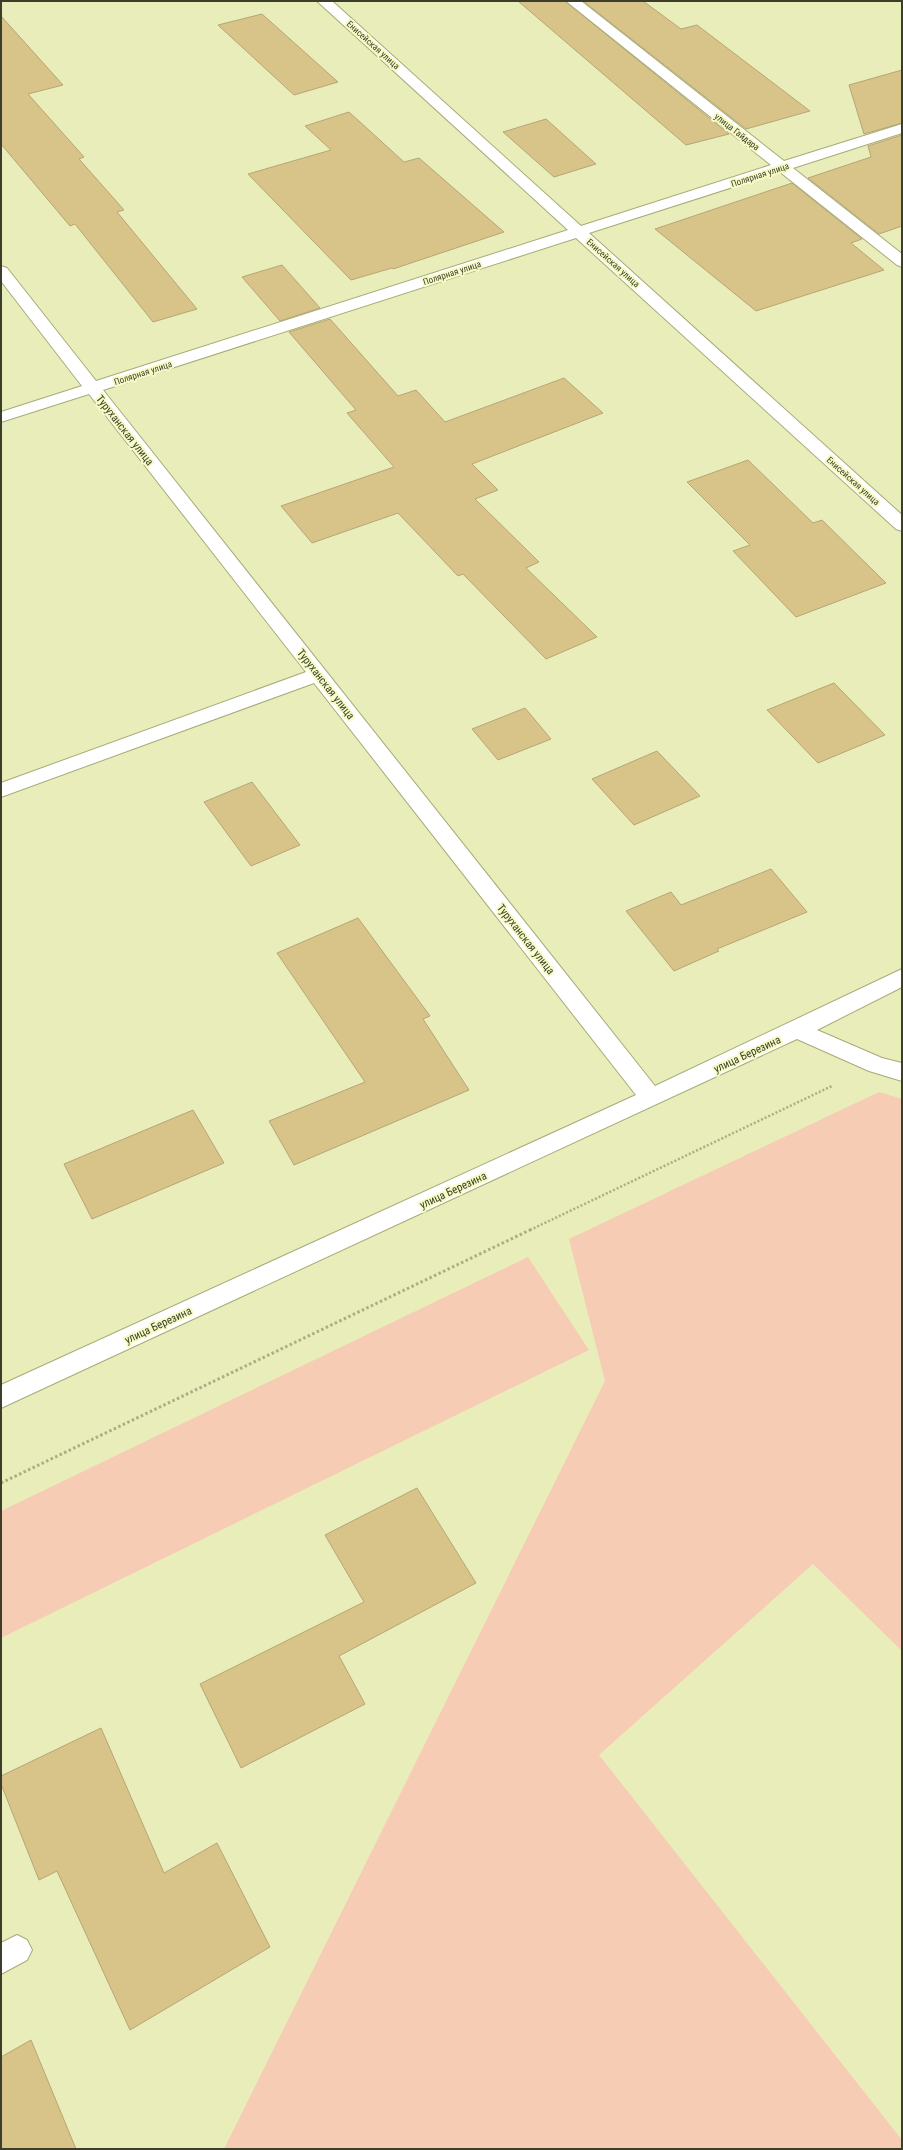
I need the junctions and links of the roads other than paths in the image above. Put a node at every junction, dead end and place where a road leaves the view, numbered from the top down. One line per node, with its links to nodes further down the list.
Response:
1 (324, 1): 5 (street, Енисейская улица)
2 (573, 1): 4 (street, улица Гайдара)
3 (902, 128): 4 (street, Полярная улица)
4 (783, 168): 5 (street, Полярная улица); 6 (street, улица Гайдара)
5 (579, 232): 8 (street, Полярная улица); 10 (street, Енисейская улица)
6 (902, 262)
7 (1, 271): 8 (street, Туруханская улица)
8 (92, 389): 9 (street, Полярная улица); 11 (street, Туруханская улица)
9 (1, 417)
10 (902, 525)
11 (319, 674): 12 (street); 16 (street, Туруханская улица)
12 (1, 790)
13 (902, 977): 14 (street, улица Березина)
14 (797, 1030): 15 (street); 16 (street, улица Березина)
15 (902, 1072)
16 (651, 1098): 17 (street, улица Березина)
17 (1, 1397)

